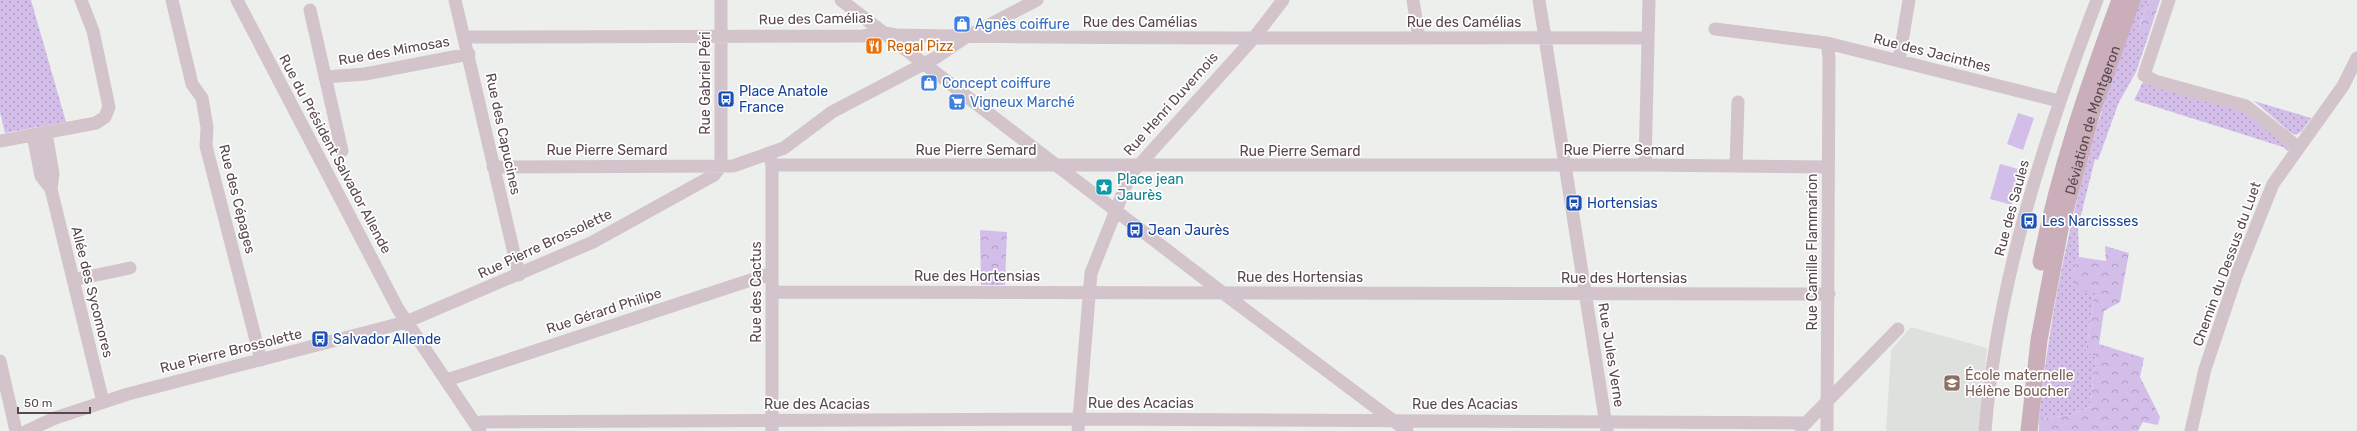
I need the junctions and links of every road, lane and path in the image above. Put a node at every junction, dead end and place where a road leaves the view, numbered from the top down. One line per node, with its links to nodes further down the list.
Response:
1 (81, 0): 37 (street)
2 (172, 0): 64 (street, Rue des Cépages)
3 (237, 0): 62 (street, Rue du Président Salvador Allende)
4 (455, 0): 21 (street, Rue des Capucines)
5 (721, 0): 22 (street, Rue Gabriel Péri)
6 (841, 0): 20 (street)
7 (1037, 0): 18 (street)
8 (1283, 0): 28 (street, Rue Henri Duvernois)
9 (1413, 0): 25 (street)
10 (1539, 0): 26 (street, Rue Jules Verne)
11 (1649, 0): 27 (street)
12 (1909, 0): 32 (street)
13 (2096, 0): 35 (street, Rue des Saules)
14 (2120, 0): 80 (main road, Déviation de Montgeron)
15 (2132, 0): 81 (main road, Déviation de Montgeron)
16 (2169, 0): 40 (street)
17 (310, 10): 34 (street, Rue des Mimosas)
18 (993, 23): 23 (street); 24 (street)
19 (1715, 28): 29 (street, Rue des Jacinthes)
20 (885, 33): 22 (street, Rue des Camélias); 23 (street, Rue des Camélias); 33 (street)
21 (464, 37): 22 (street, Rue des Camélias); 30 (street, Rue des Capucines)
22 (721, 37): 44 (street, Rue Gabriel Péri)
23 (966, 37): 24 (street, Rue des Camélias); 33 (street)
24 (1024, 37): 28 (street, Rue des Camélias)
25 (1419, 38): 26 (street, Rue des Camélias); 28 (street, Rue des Camélias)
26 (1545, 38): 27 (street, Rue des Camélias); 49 (street, Rue Jules Verne)
27 (1648, 38): 43 (street)
28 (1252, 39): 48 (street, Rue Henri Duvernois)
29 (1827, 43): 32 (street, Rue des Jacinthes); 50 (street, Rue Camille Flammarion)
30 (469, 54): 34 (street, Rue des Mimosas); 47 (street, Rue des Capucines)
31 (2357, 58): 40 (street, Chemin du Dessus du Luet)
32 (1899, 60): 35 (street, Rue des Jacinthes)
33 (923, 63): 42 (street); 45 (street)
34 (325, 77): 41 (street, Rue des Mimosas)
35 (2059, 100): 79 (street, Rue des Saules)
36 (1738, 102): 46 (street)
37 (46, 132): 38 (street); 51 (street, Allée des Sycomores)
38 (33, 135): 39 (street); 51 (street, Allée des Sycomores)
39 (0, 141)
40 (2298, 147): 82 (street, Chemin du Dessus du Luet)
41 (342, 151)
42 (771, 159): 44 (street); 45 (street, Rue Pierre Semard); 54 (street, Rue des Cactus)
43 (1645, 165): 46 (street, Rue Pierre Semard); 49 (street, Rue Pierre Semard)
44 (722, 166): 47 (street, Rue Pierre Semard); 55 (street, Rue Pierre Brossolette)
45 (1058, 166): 48 (street, Rue Pierre Semard); 52 (street)
46 (1736, 166): 50 (street, Rue Pierre Semard)
47 (493, 167): 55 (street, Rue des Capucines)
48 (1135, 167): 49 (street, Rue Pierre Semard); 52 (street, Rue Henri Duvernois)
49 (1565, 167): 60 (street, Rue Jules Verne)
50 (1828, 167): 61 (street, Rue Camille Flammarion)
51 (51, 190): 56 (street, Allée des Sycomores)
52 (1116, 209): 58 (street, Rue Henri Duvernois); 59 (street)
53 (130, 268): 56 (street)
54 (772, 273): 57 (street, Rue des Cactus); 66 (street, Rue Gérard Philipe)
55 (519, 275): 62 (street, Rue Pierre Brossolette)
56 (73, 280): 67 (street, Allée des Sycomores)
57 (772, 292): 58 (street, Rue des Hortensias); 70 (street, Rue des Cactus)
58 (1088, 293): 59 (street, Rue des Hortensias); 71 (street, Rue Henri Duvernois)
59 (1224, 293): 60 (street, Rue des Hortensias); 69 (street)
60 (1585, 294): 61 (street, Rue des Hortensias); 72 (street, Rue Jules Verne)
61 (1829, 294): 68 (street, Rue Camille Flammarion)
62 (406, 322): 64 (street, Rue Pierre Brossolette); 66 (street, Rue du Président Salvador Allende)
63 (1898, 328): 68 (street)
64 (261, 360): 67 (street, Rue Pierre Brossolette)
65 (0, 361): 75 (street)
66 (447, 380): 74 (street, Rue du Président Salvador Allende)
67 (103, 402): 76 (street, Rue Pierre Brossolette)
68 (1827, 402): 73 (street); 78 (street, Rue Camille Flammarion)
69 (1393, 420): 71 (street, Rue des Acacias); 72 (street, Rue des Acacias); 77 (street)
70 (772, 425): 71 (street, Rue des Acacias); 74 (street, Rue des Acacias)
71 (1079, 425)
72 (1606, 426): 73 (street, Rue des Acacias)
73 (1803, 427)
74 (478, 428)
75 (16, 431)
76 (27, 431)
77 (1407, 431)
78 (1827, 431)
79 (1985, 431)
80 (2017, 431)
81 (2029, 431)
82 (2191, 431)

